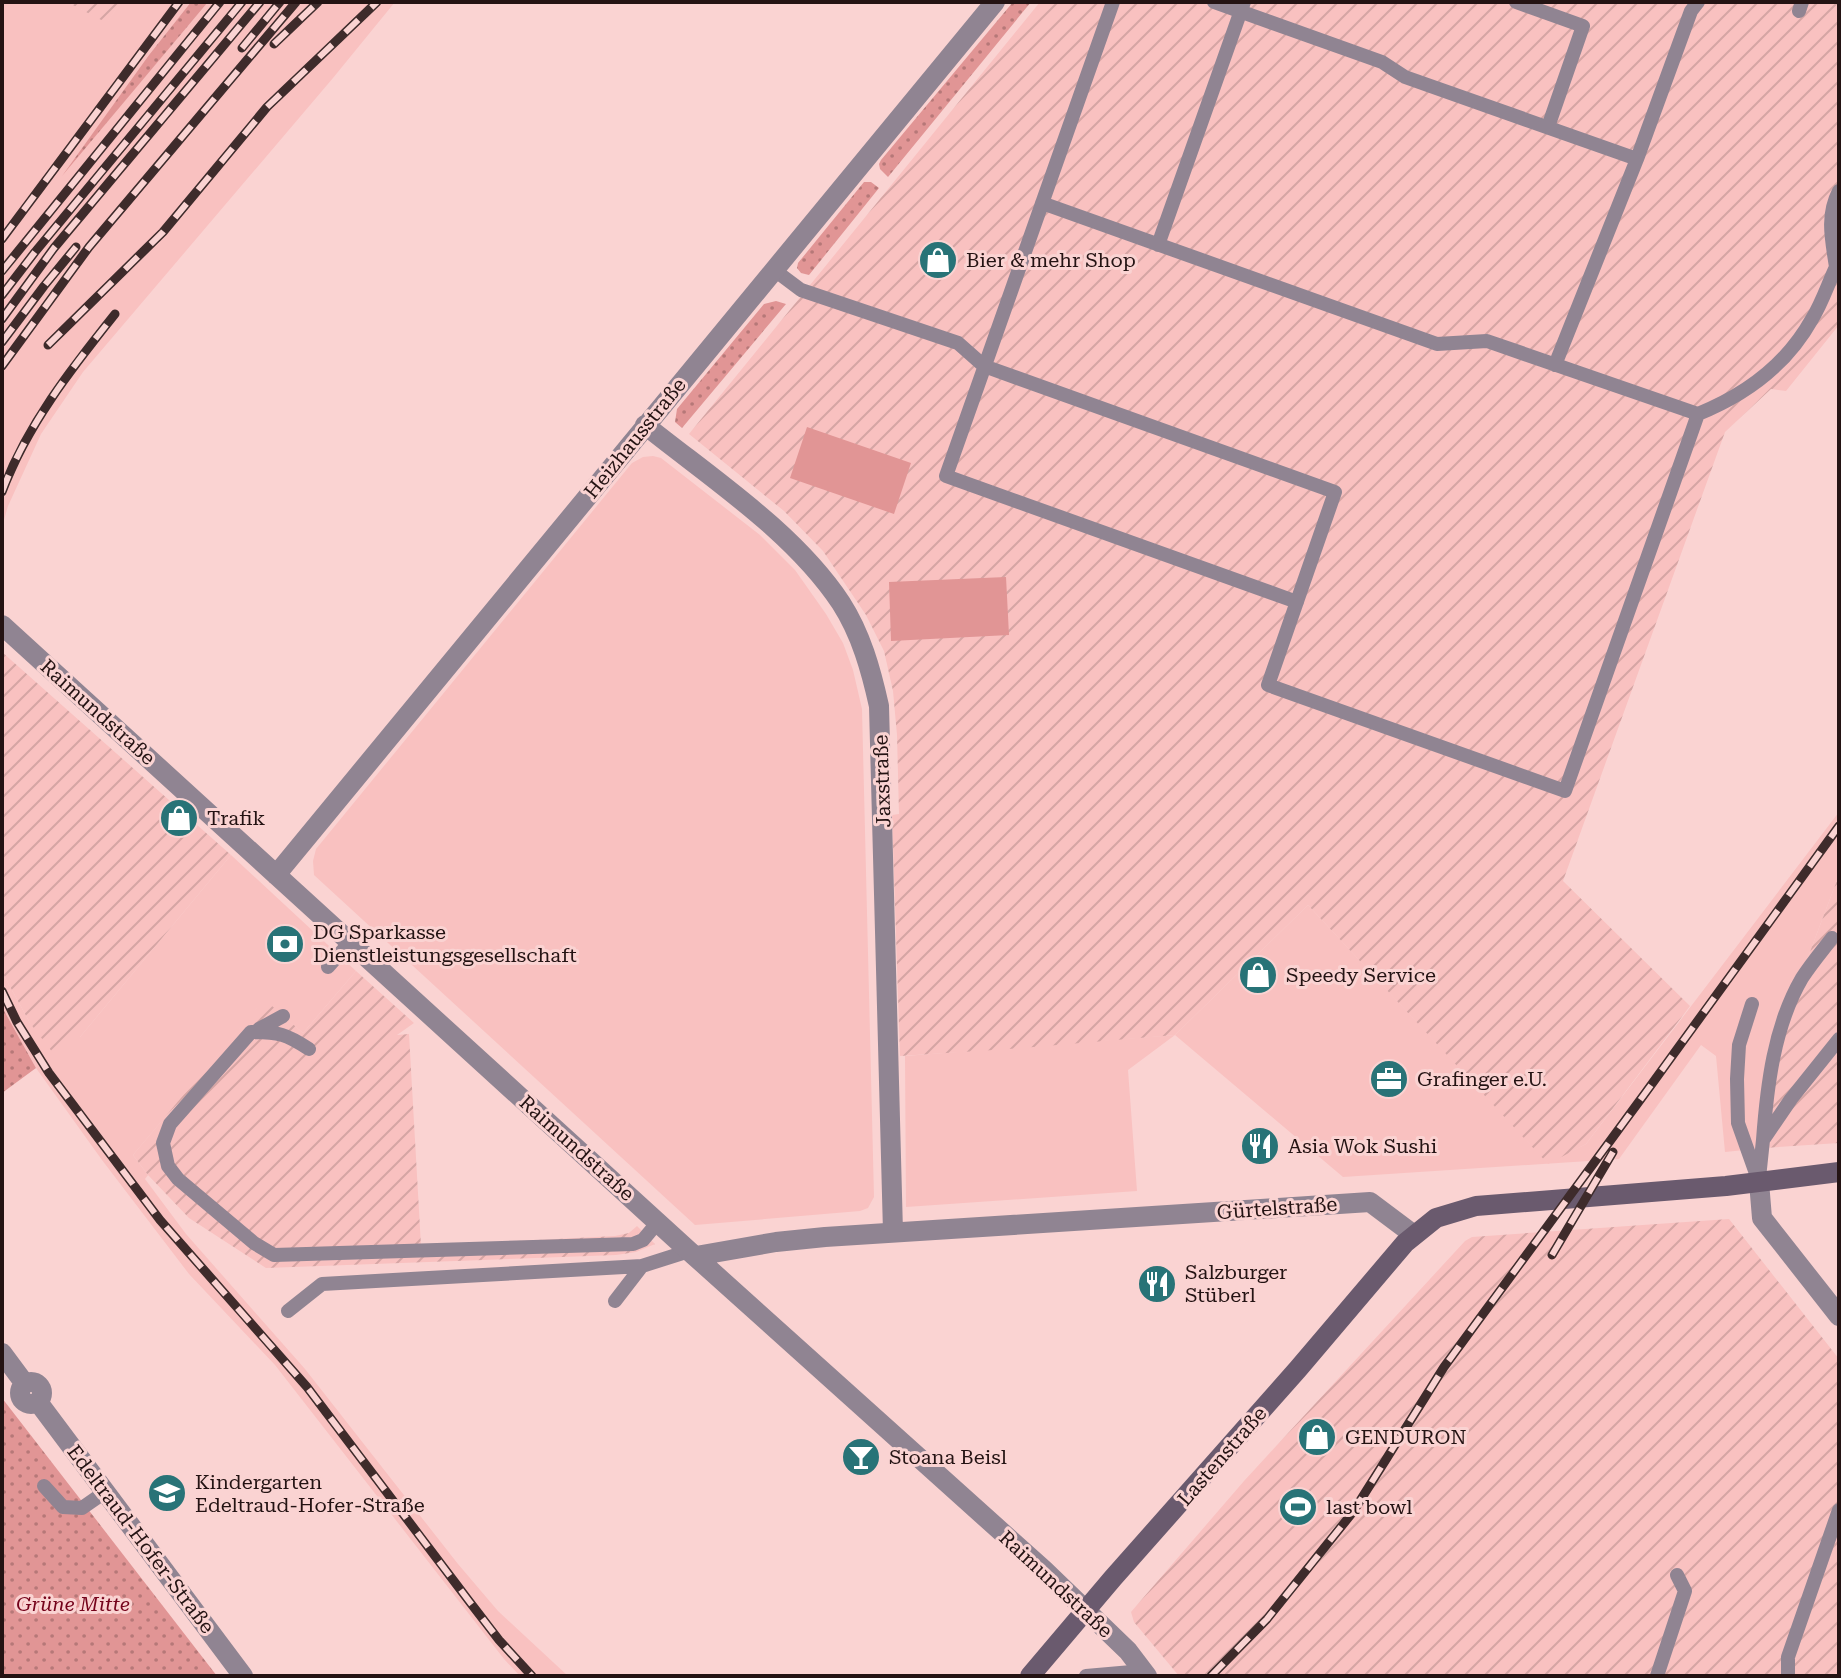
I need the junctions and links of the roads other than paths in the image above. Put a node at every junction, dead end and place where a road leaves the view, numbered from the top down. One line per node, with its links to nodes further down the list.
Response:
1 (995, 2): 13 (street, Heizhausstraße)
2 (1113, 2): 10 (lane)
3 (1214, 2): 6 (lane)
4 (1516, 2): 7 (lane)
5 (1698, 2): 8 (lane)
6 (1242, 7): 7 (lane); 11 (lane)
7 (1548, 127): 8 (lane)
8 (1637, 159): 14 (lane)
9 (1839, 191): 12 (lane)
10 (1042, 203): 11 (lane); 15 (lane)
11 (1158, 245): 14 (lane)
12 (1838, 266): 16 (lane)
13 (773, 269): 15 (lane); 17 (street, Heizhausstraße)
14 (1555, 365): 16 (lane)
15 (984, 366): 18 (lane); 18 (lane)
16 (1698, 414): 18 (lane)
17 (645, 425): 20 (street, Heizhausstraße); 33 (street, Jaxstraße)
18 (1297, 602)
19 (2, 625): 20 (street, Raimundstraße)
20 (276, 875): 22 (street, Raimundstraße)
21 (1832, 938): 29 (lane)
22 (350, 942): 23 (lane); 32 (street, Raimundstraße)
23 (328, 967)
24 (1752, 1004): 31 (lane)
25 (283, 1016): 26 (lane)
26 (251, 1032): 28 (lane); 32 (lane)
27 (1839, 1039): 29 (lane)
28 (309, 1049)
29 (1763, 1140): 31 (lane)
30 (1839, 1172): 31 (main road)
31 (1759, 1182): 34 (main road); 39 (street)
32 (658, 1222): 35 (street, Raimundstraße)
33 (893, 1232): 34 (street, Gürtelstraße); 35 (street, Gürtelstraße)
34 (1414, 1235): 45 (main road, Lastenstraße)
35 (692, 1253): 36 (lane); 45 (street, Raimundstraße)
36 (642, 1266): 37 (lane); 38 (lane)
37 (615, 1301)
38 (288, 1311)
39 (1839, 1316)
40 (2, 1353): 42 (street, Edeltraud-Hofer-Straße)
41 (44, 1486): 42 (lane)
42 (105, 1492): 48 (street, Edeltraud-Hofer-Straße)
43 (1839, 1510): 47 (lane)
44 (1677, 1575): 51 (lane)
45 (1086, 1610): 46 (street, Raimundstraße); 49 (main road, Lastenstraße)
46 (1145, 1674): 50 (lane)
47 (1793, 1674)
48 (243, 1676)
49 (1030, 1676)
50 (1086, 1676)
51 (1657, 1676)

